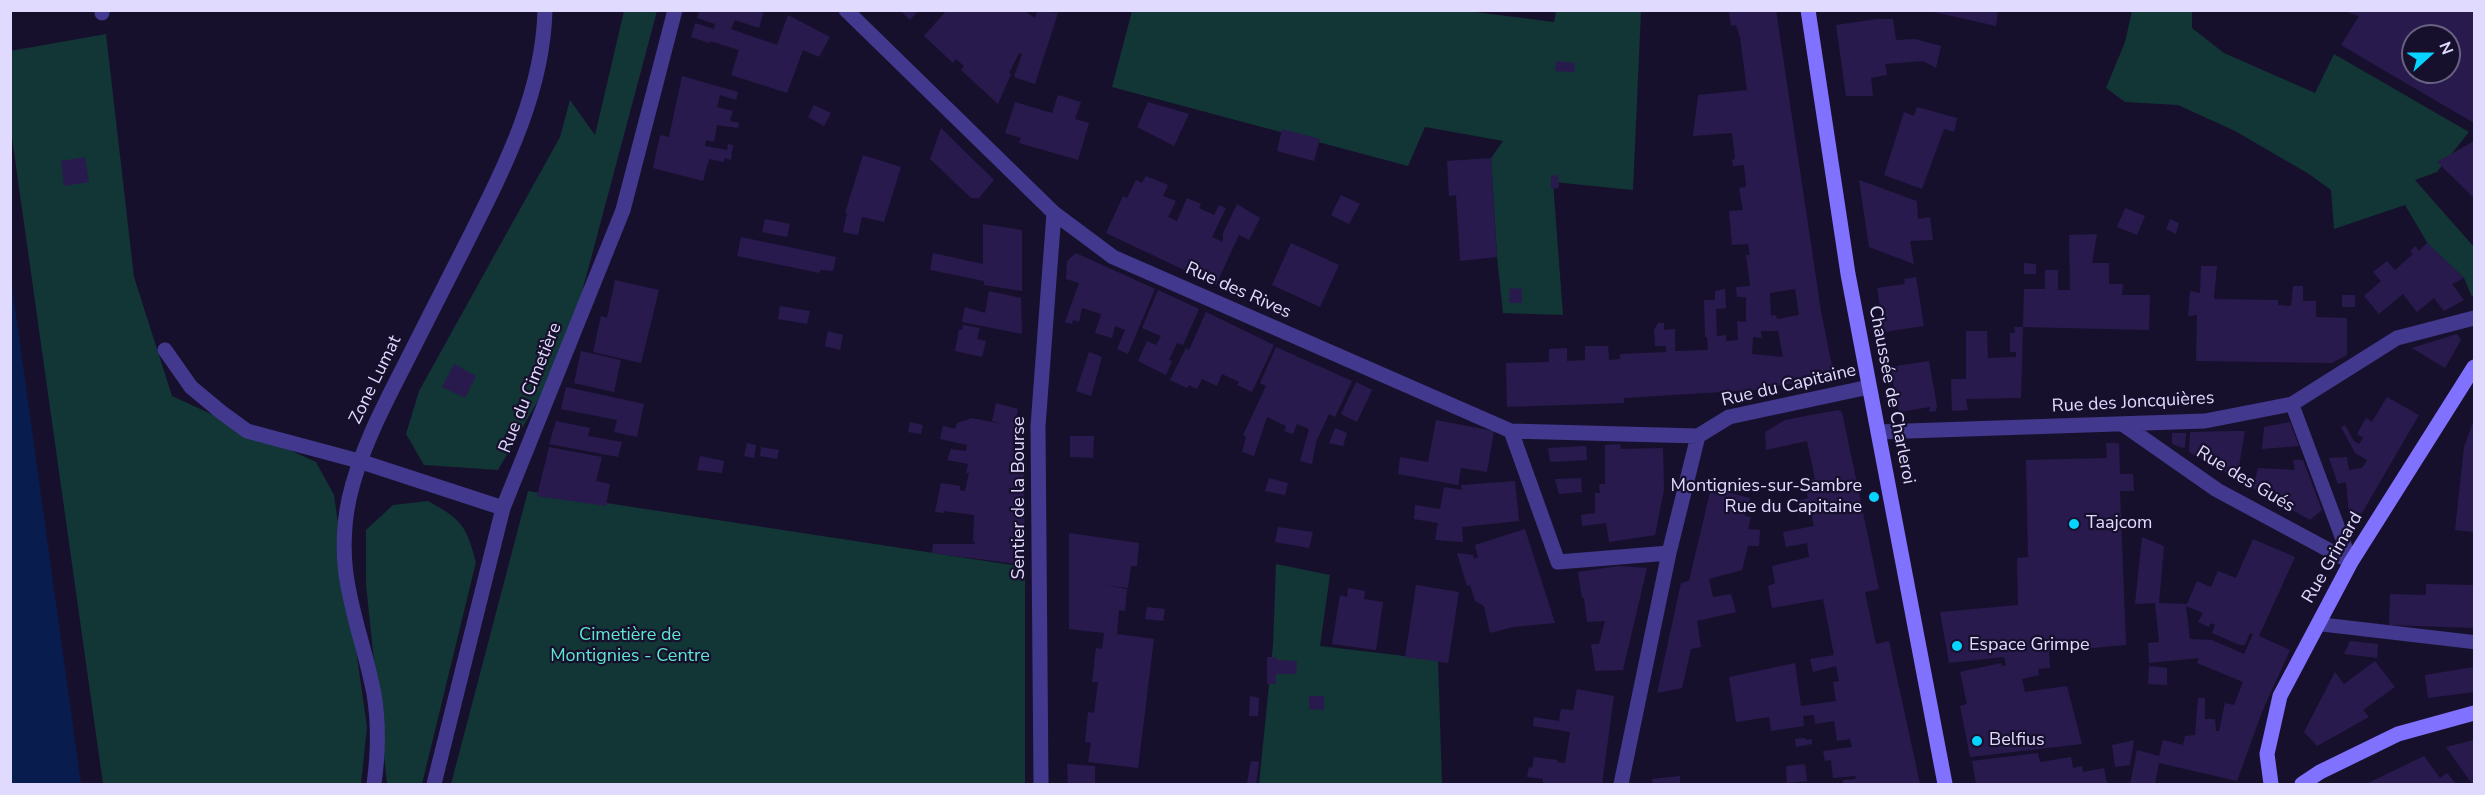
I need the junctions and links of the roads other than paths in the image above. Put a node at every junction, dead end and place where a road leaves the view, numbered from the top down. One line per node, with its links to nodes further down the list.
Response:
1 (545, 10): 15 (street, Zone Lumat)
2 (675, 10): 16 (street, Rue du Cimetière)
3 (846, 10): 5 (street, Rue des Rives)
4 (1808, 10): 9 (main road, Chaussée de Charleroi)
5 (1054, 213): 12 (street, Rue des Rives); 24 (street, Sentier de la Bourse)
6 (2475, 318): 10 (street, Rue des Joncquières)
7 (165, 350): 15 (street)
8 (2475, 367): 18 (main road, Rue Grimard)
9 (1869, 387): 13 (main road, Chaussée de Charleroi); 14 (street, Rue du Capitaine)
10 (2292, 404): 11 (street, Rue des Joncquières); 18 (lane)
11 (2124, 425): 13 (street, Rue des Joncquières); 18 (street, Rue des Gués)
12 (1511, 431): 14 (street, Rue des Rives); 17 (street)
13 (1878, 432): 26 (main road, Chaussée de Charleroi)
14 (1698, 436): 17 (street)
15 (359, 461): 16 (street); 22 (street, Zone Lumat)
16 (503, 508): 23 (street, Rue du Cimetière)
17 (1669, 553): 25 (street)
18 (2350, 562): 19 (main road, Rue Grimard)
19 (2318, 624): 20 (lane); 27 (main road, Rue Grimard)
20 (2473, 642)
21 (2475, 713): 28 (main road)
22 (374, 784)
23 (434, 784)
24 (1041, 784)
25 (1621, 784)
26 (1945, 784)
27 (2271, 784)
28 (2302, 784)

